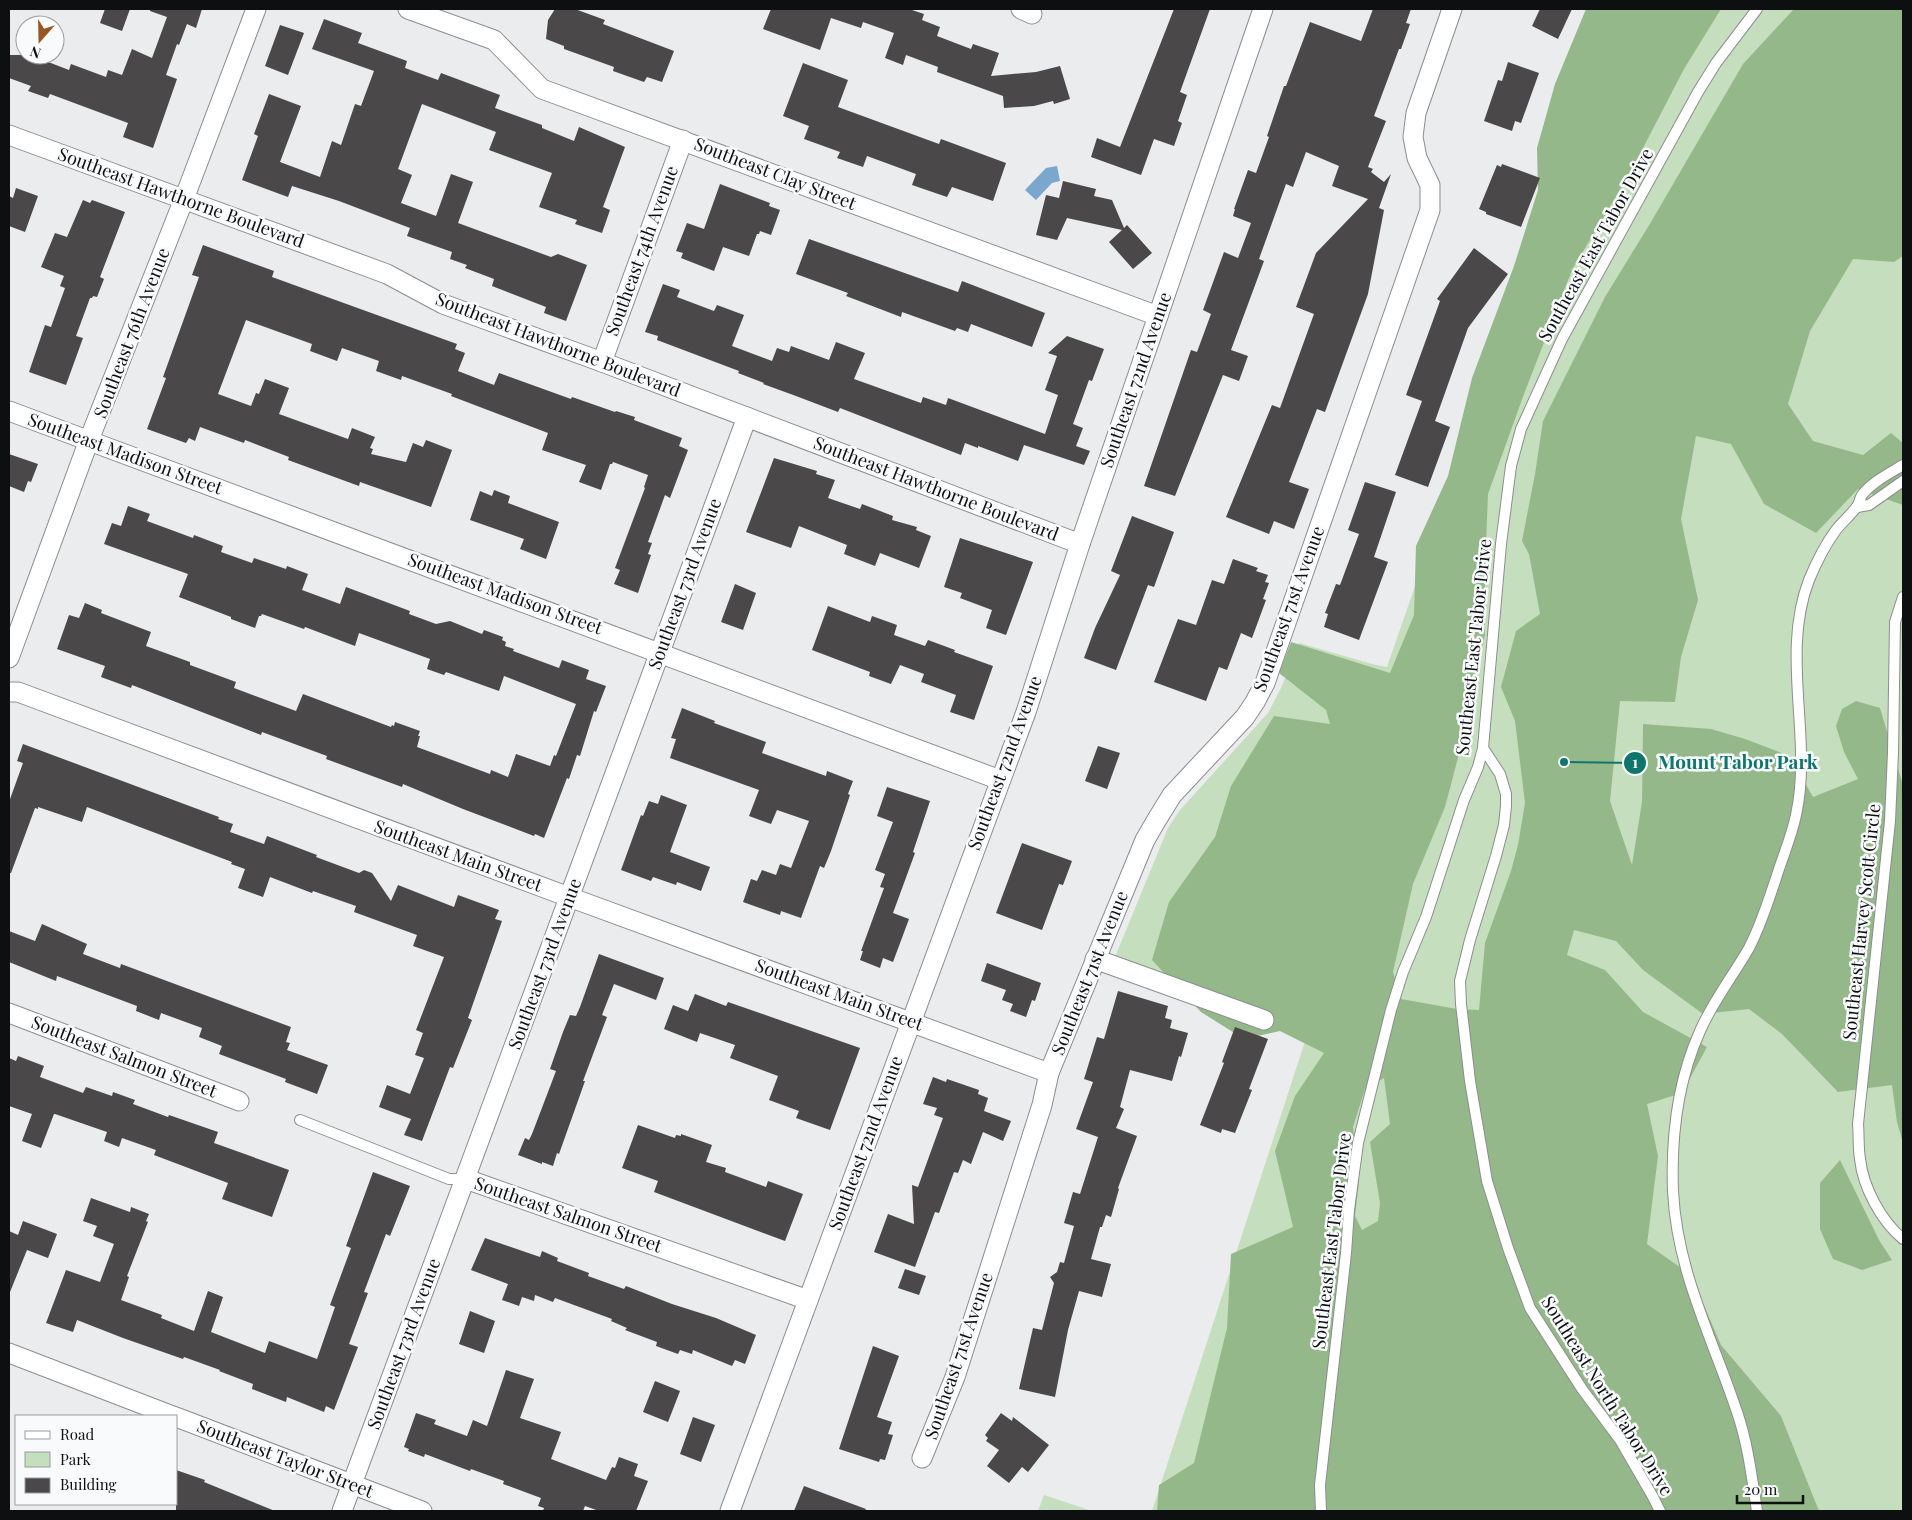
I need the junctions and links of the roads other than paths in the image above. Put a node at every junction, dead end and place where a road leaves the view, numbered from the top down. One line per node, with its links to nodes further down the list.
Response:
1 (256, 9): 8 (street, Southeast 76th Avenue)
2 (408, 9): 7 (street, Southeast Clay Street)
3 (1263, 9): 9 (street, Southeast 72nd Avenue)
4 (1452, 9): 25 (street, Southeast 71st Avenue)
5 (1757, 9): 22 (lane, Southeast East Tabor Drive)
6 (9, 135): 8 (street, Southeast Hawthorne Boulevard)
7 (683, 140): 9 (street, Southeast Clay Street); 10 (street, Southeast 74th Avenue)
8 (184, 199): 10 (street, Southeast Hawthorne Boulevard); 13 (street, Southeast 76th Avenue)
9 (1158, 316): 17 (street, Southeast 72nd Avenue)
10 (602, 362): 12 (street, Southeast Hawthorne Boulevard)
11 (9, 412): 13 (street, Southeast Madison Street)
12 (747, 417): 17 (street, Southeast Hawthorne Boulevard); 19 (street, Southeast 73rd Avenue)
13 (89, 440): 19 (street, Southeast Madison Street); 20 (street, Southeast 76th Avenue)
14 (1903, 465): 16 (lane)
15 (1903, 481): 16 (lane)
16 (1857, 507): 45 (lane)
17 (1080, 544): 23 (street, Southeast 72nd Avenue)
18 (1903, 597): 33 (lane, Southeast Harvey Scott Circle)
19 (660, 652): 23 (street, Southeast Madison Street); 24 (street, Southeast 73rd Avenue)
20 (9, 658)
21 (9, 692): 24 (street, Southeast Main Street)
22 (1483, 748): 43 (lane, Southeast East Tabor Drive); 44 (lane, Southeast North Tabor Drive)
23 (1000, 780): 28 (street, Southeast 72nd Avenue)
24 (569, 897): 28 (street, Southeast Main Street); 32 (street, Southeast 73rd Avenue)
25 (1095, 959): 27 (street); 29 (street, Southeast 71st Avenue)
26 (9, 1013): 30 (street, Southeast Salmon Street)
27 (1264, 1020)
28 (910, 1021): 29 (street, Southeast Main Street); 34 (street, Southeast 72nd Avenue)
29 (1049, 1073): 38 (street, Southeast 71st Avenue)
30 (239, 1101)
31 (300, 1120): 32 (lane, Southeast Salmon Street)
32 (466, 1179): 34 (street, Southeast Salmon Street); 39 (street, Southeast 73rd Avenue)
33 (1903, 1239)
34 (808, 1300): 42 (street, Southeast 72nd Avenue)
35 (9, 1353): 36 (street, Southeast Taylor Street)
36 (170, 1415)
37 (178, 1418): 39 (street, Southeast Taylor Street)
38 (922, 1458)
39 (352, 1485): 40 (street, Southeast 73rd Avenue); 41 (street, Southeast Taylor Street)
40 (342, 1511)
41 (422, 1511)
42 (730, 1511)
43 (1321, 1511)
44 (1660, 1511)
45 (1757, 1511)

